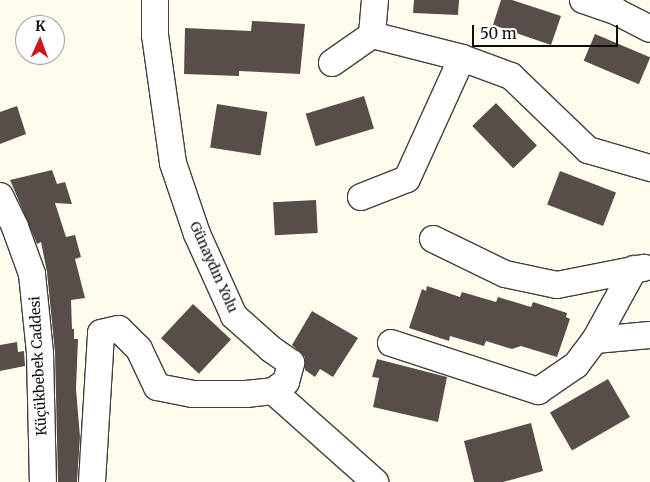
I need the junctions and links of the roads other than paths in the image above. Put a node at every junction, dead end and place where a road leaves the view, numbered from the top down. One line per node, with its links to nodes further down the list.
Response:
1 (155, 0): 16 (street, Günaydın Yolu)
2 (375, 0): 5 (street)
3 (583, 0): 4 (street)
4 (650, 29)
5 (372, 35): 6 (street); 7 (street)
6 (462, 58): 8 (street); 9 (street)
7 (332, 63)
8 (650, 168)
9 (361, 197)
10 (1, 200): 17 (street, Küçükbebek Caddesi)
11 (433, 239): 12 (street)
12 (642, 268): 14 (street)
13 (650, 335): 14 (street)
14 (595, 340): 15 (street)
15 (391, 342)
16 (272, 391): 18 (street); 19 (street)
17 (43, 482)
18 (92, 482)
19 (375, 482)

